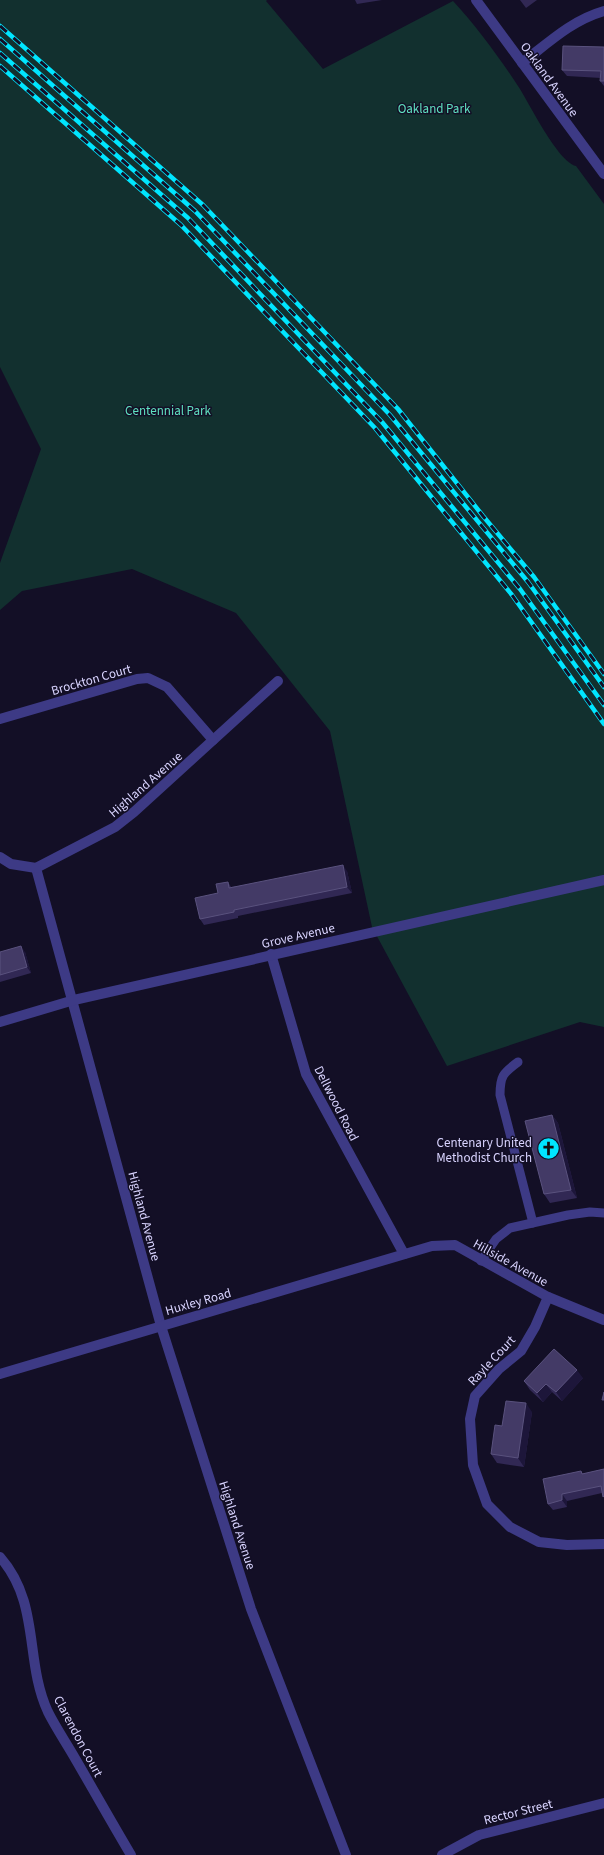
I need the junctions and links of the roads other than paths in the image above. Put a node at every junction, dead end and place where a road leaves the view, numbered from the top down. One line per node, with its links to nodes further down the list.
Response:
1 (476, 0): 3 (street, Oakland Avenue)
2 (604, 11): 3 (street)
3 (522, 63): 4 (street, Oakland Avenue)
4 (604, 174)
5 (278, 682): 7 (street, Highland Avenue)
6 (0, 719): 7 (street, Brockton Court)
7 (213, 740): 9 (street, Highland Avenue)
8 (0, 857): 9 (street)
9 (36, 868): 12 (street, Highland Avenue)
10 (604, 880): 11 (street, Grove Avenue)
11 (271, 954): 12 (street, Grove Avenue); 17 (street, Dellwood Road)
12 (74, 1000): 13 (street, Grove Avenue); 21 (street, Highland Avenue)
13 (0, 1022)
14 (518, 1062): 16 (lane)
15 (604, 1213): 16 (lane)
16 (533, 1223): 18 (lane)
17 (404, 1254): 18 (street, Hillside Avenue); 21 (street, Huxley Road)
18 (481, 1261): 19 (street, Hillside Avenue)
19 (548, 1297): 20 (street, Hillside Avenue); 23 (street, Rayle Court)
20 (604, 1320)
21 (161, 1326): 22 (street, Huxley Road); 27 (street, Highland Avenue)
22 (0, 1374)
23 (604, 1544)
24 (0, 1557): 26 (street, Clarendon Court)
25 (604, 1803): 28 (street, Rector Street)
26 (131, 1855)
27 (346, 1855)
28 (442, 1855)

